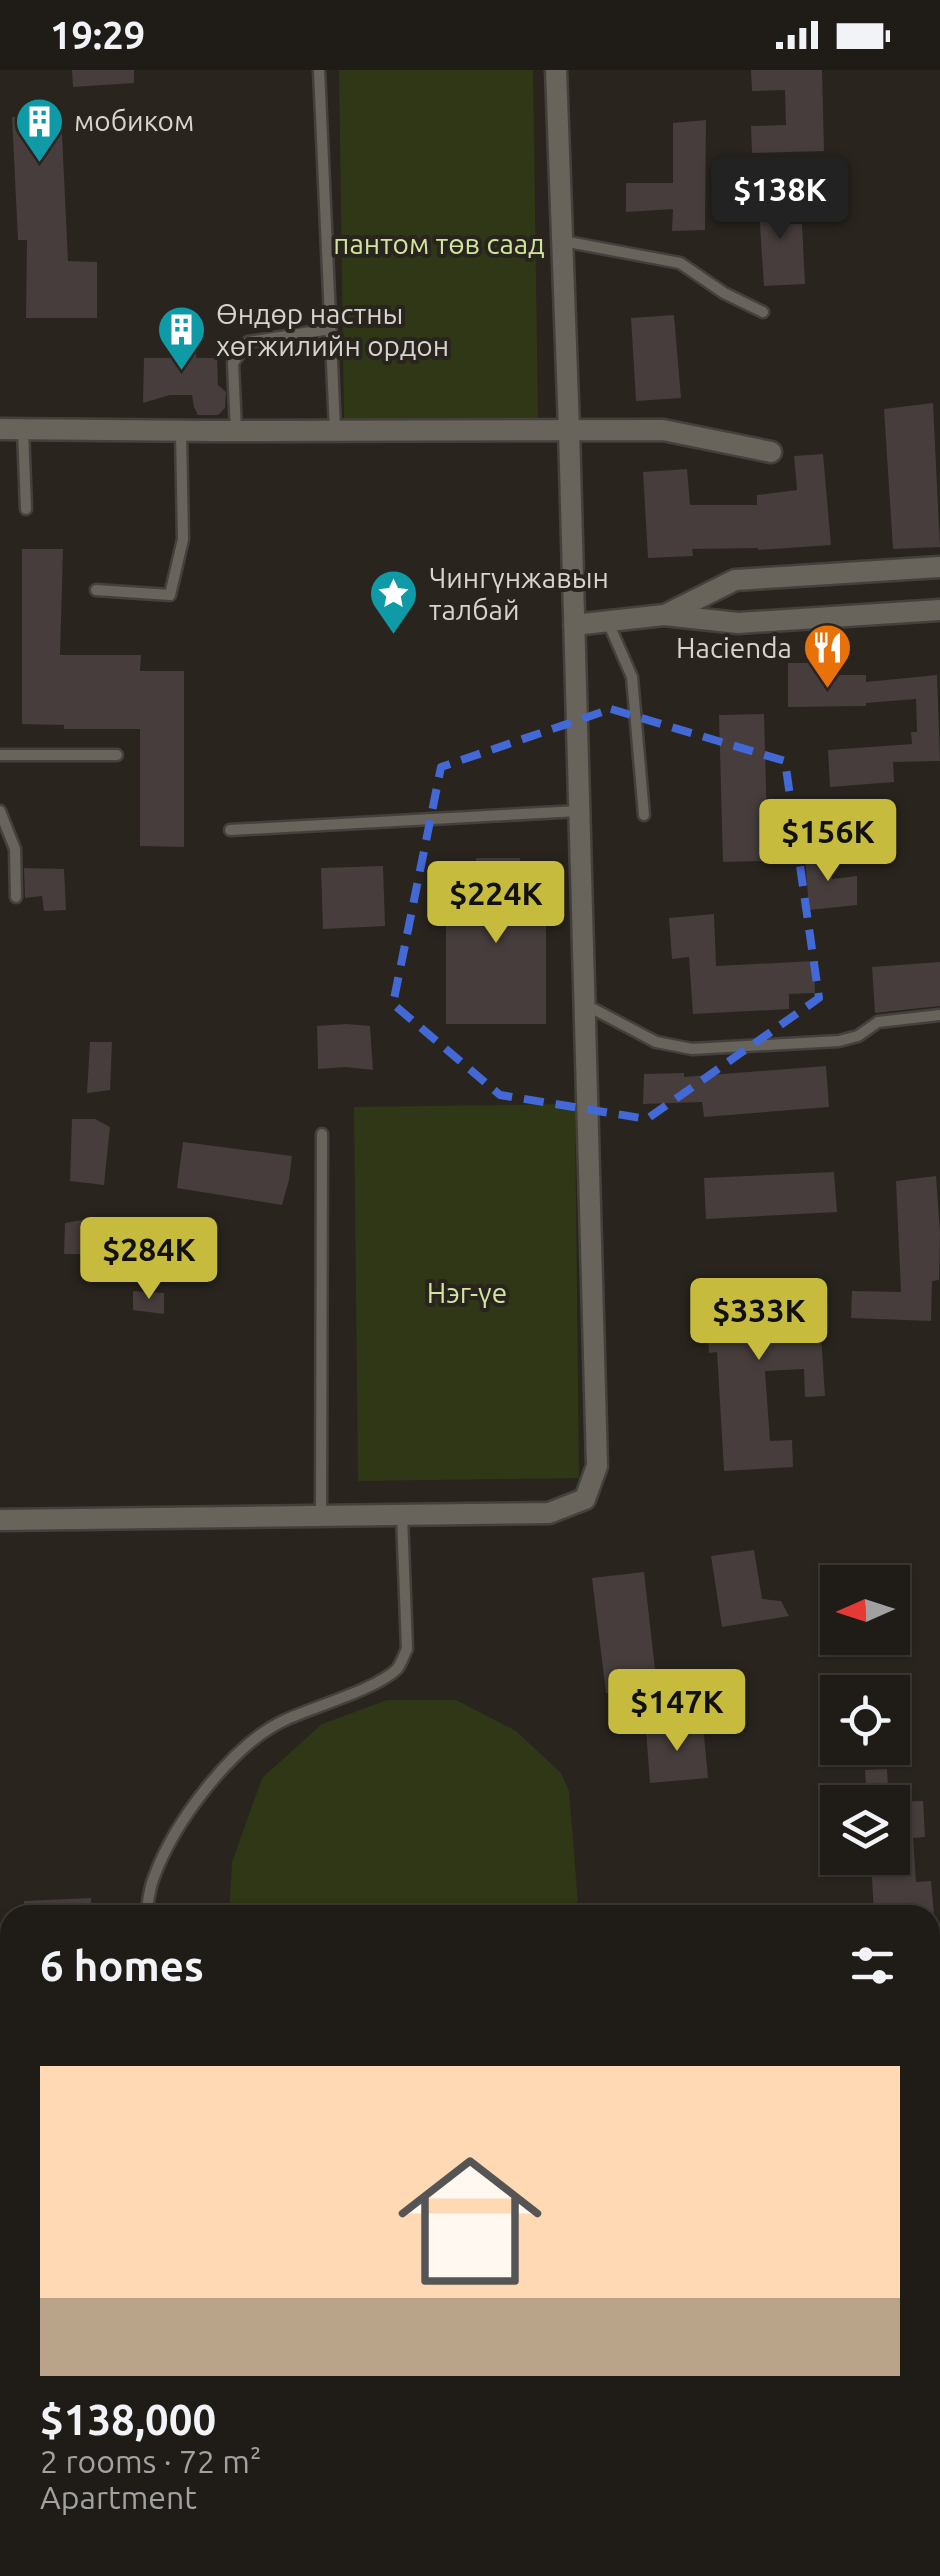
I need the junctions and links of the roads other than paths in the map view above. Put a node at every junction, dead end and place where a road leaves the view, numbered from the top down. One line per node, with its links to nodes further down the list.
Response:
1 (320, 70): 5 (lane)
2 (556, 70): 3 (street)
3 (564, 240): 4 (lane); 8 (street)
4 (763, 312)
5 (330, 330): 10 (lane); 11 (lane)
6 (0, 428): 7 (street)
7 (23, 429): 9 (street); 13 (lane)
8 (570, 429): 10 (street); 12 (street); 19 (street)
9 (181, 430): 11 (street); 15 (lane)
10 (335, 430): 11 (street)
11 (236, 431)
12 (771, 452)
13 (26, 509)
14 (940, 568): 17 (street)
15 (96, 590)
16 (940, 610): 17 (street)
17 (664, 616): 18 (street)
18 (607, 622): 19 (street); 24 (lane)
19 (574, 625): 23 (street)
20 (0, 755): 21 (lane)
21 (117, 755)
22 (0, 811): 26 (lane)
23 (580, 811): 25 (lane); 27 (street)
24 (644, 815)
25 (230, 830)
26 (16, 897)
27 (585, 1004): 28 (lane); 30 (street)
28 (940, 1015)
29 (322, 1134): 31 (lane)
30 (402, 1515): 31 (street); 33 (lane)
31 (320, 1516): 32 (street)
32 (0, 1520)
33 (148, 1905)

